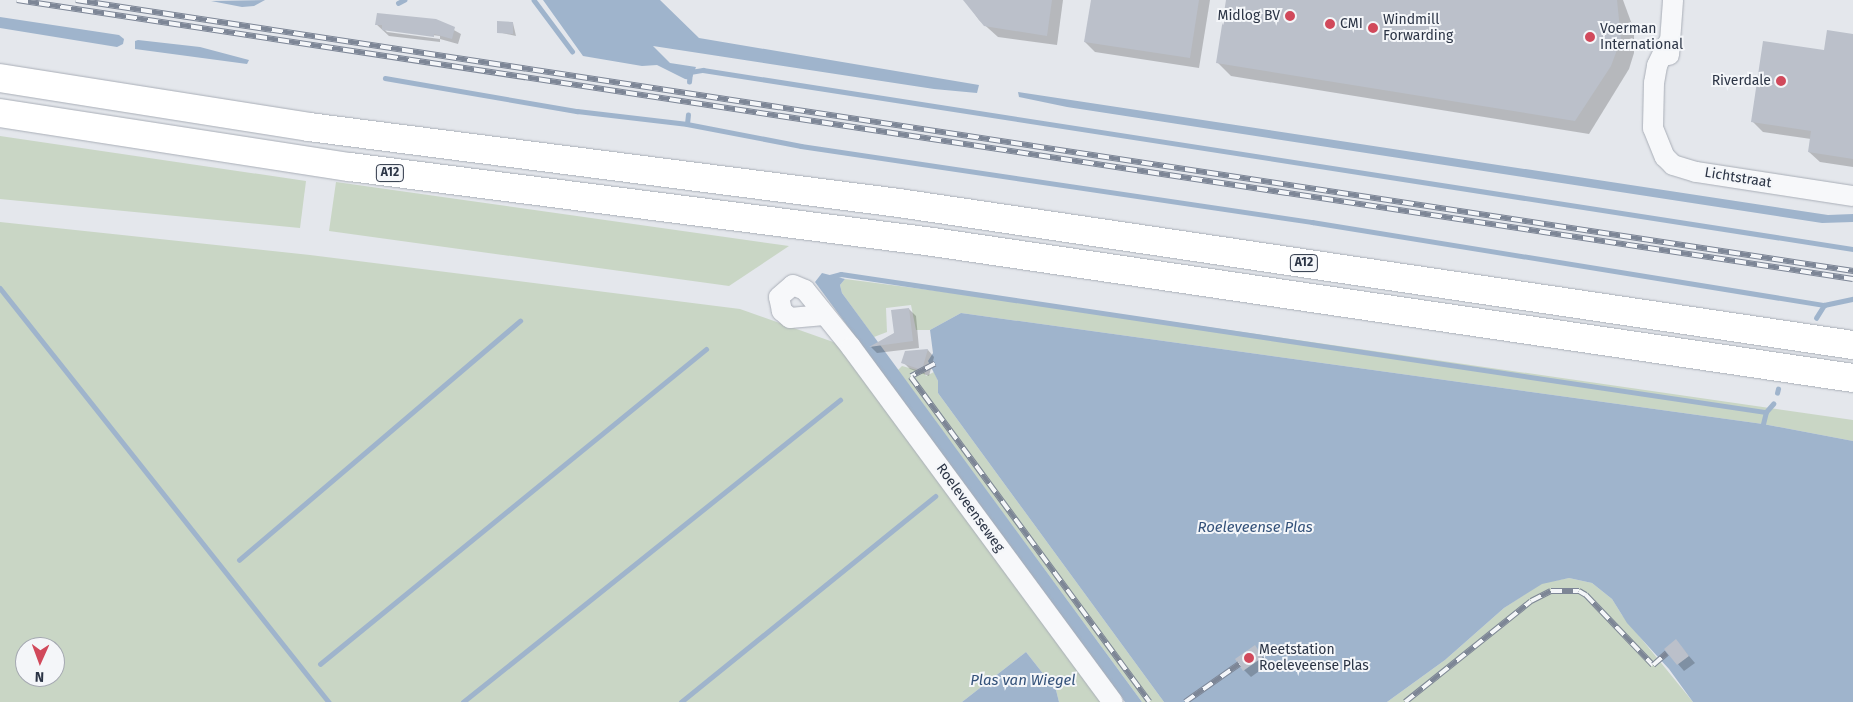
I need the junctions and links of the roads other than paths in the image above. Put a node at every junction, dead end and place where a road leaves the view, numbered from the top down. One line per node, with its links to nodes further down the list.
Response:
1 (1673, 0): 4 (street, Lichtstraat)
2 (0, 78): 6 (highway, A12)
3 (0, 113): 7 (highway, A12)
4 (1853, 196)
5 (824, 314): 8 (street, Roeleveenseweg)
6 (1853, 345)
7 (1853, 378)
8 (1113, 702)

